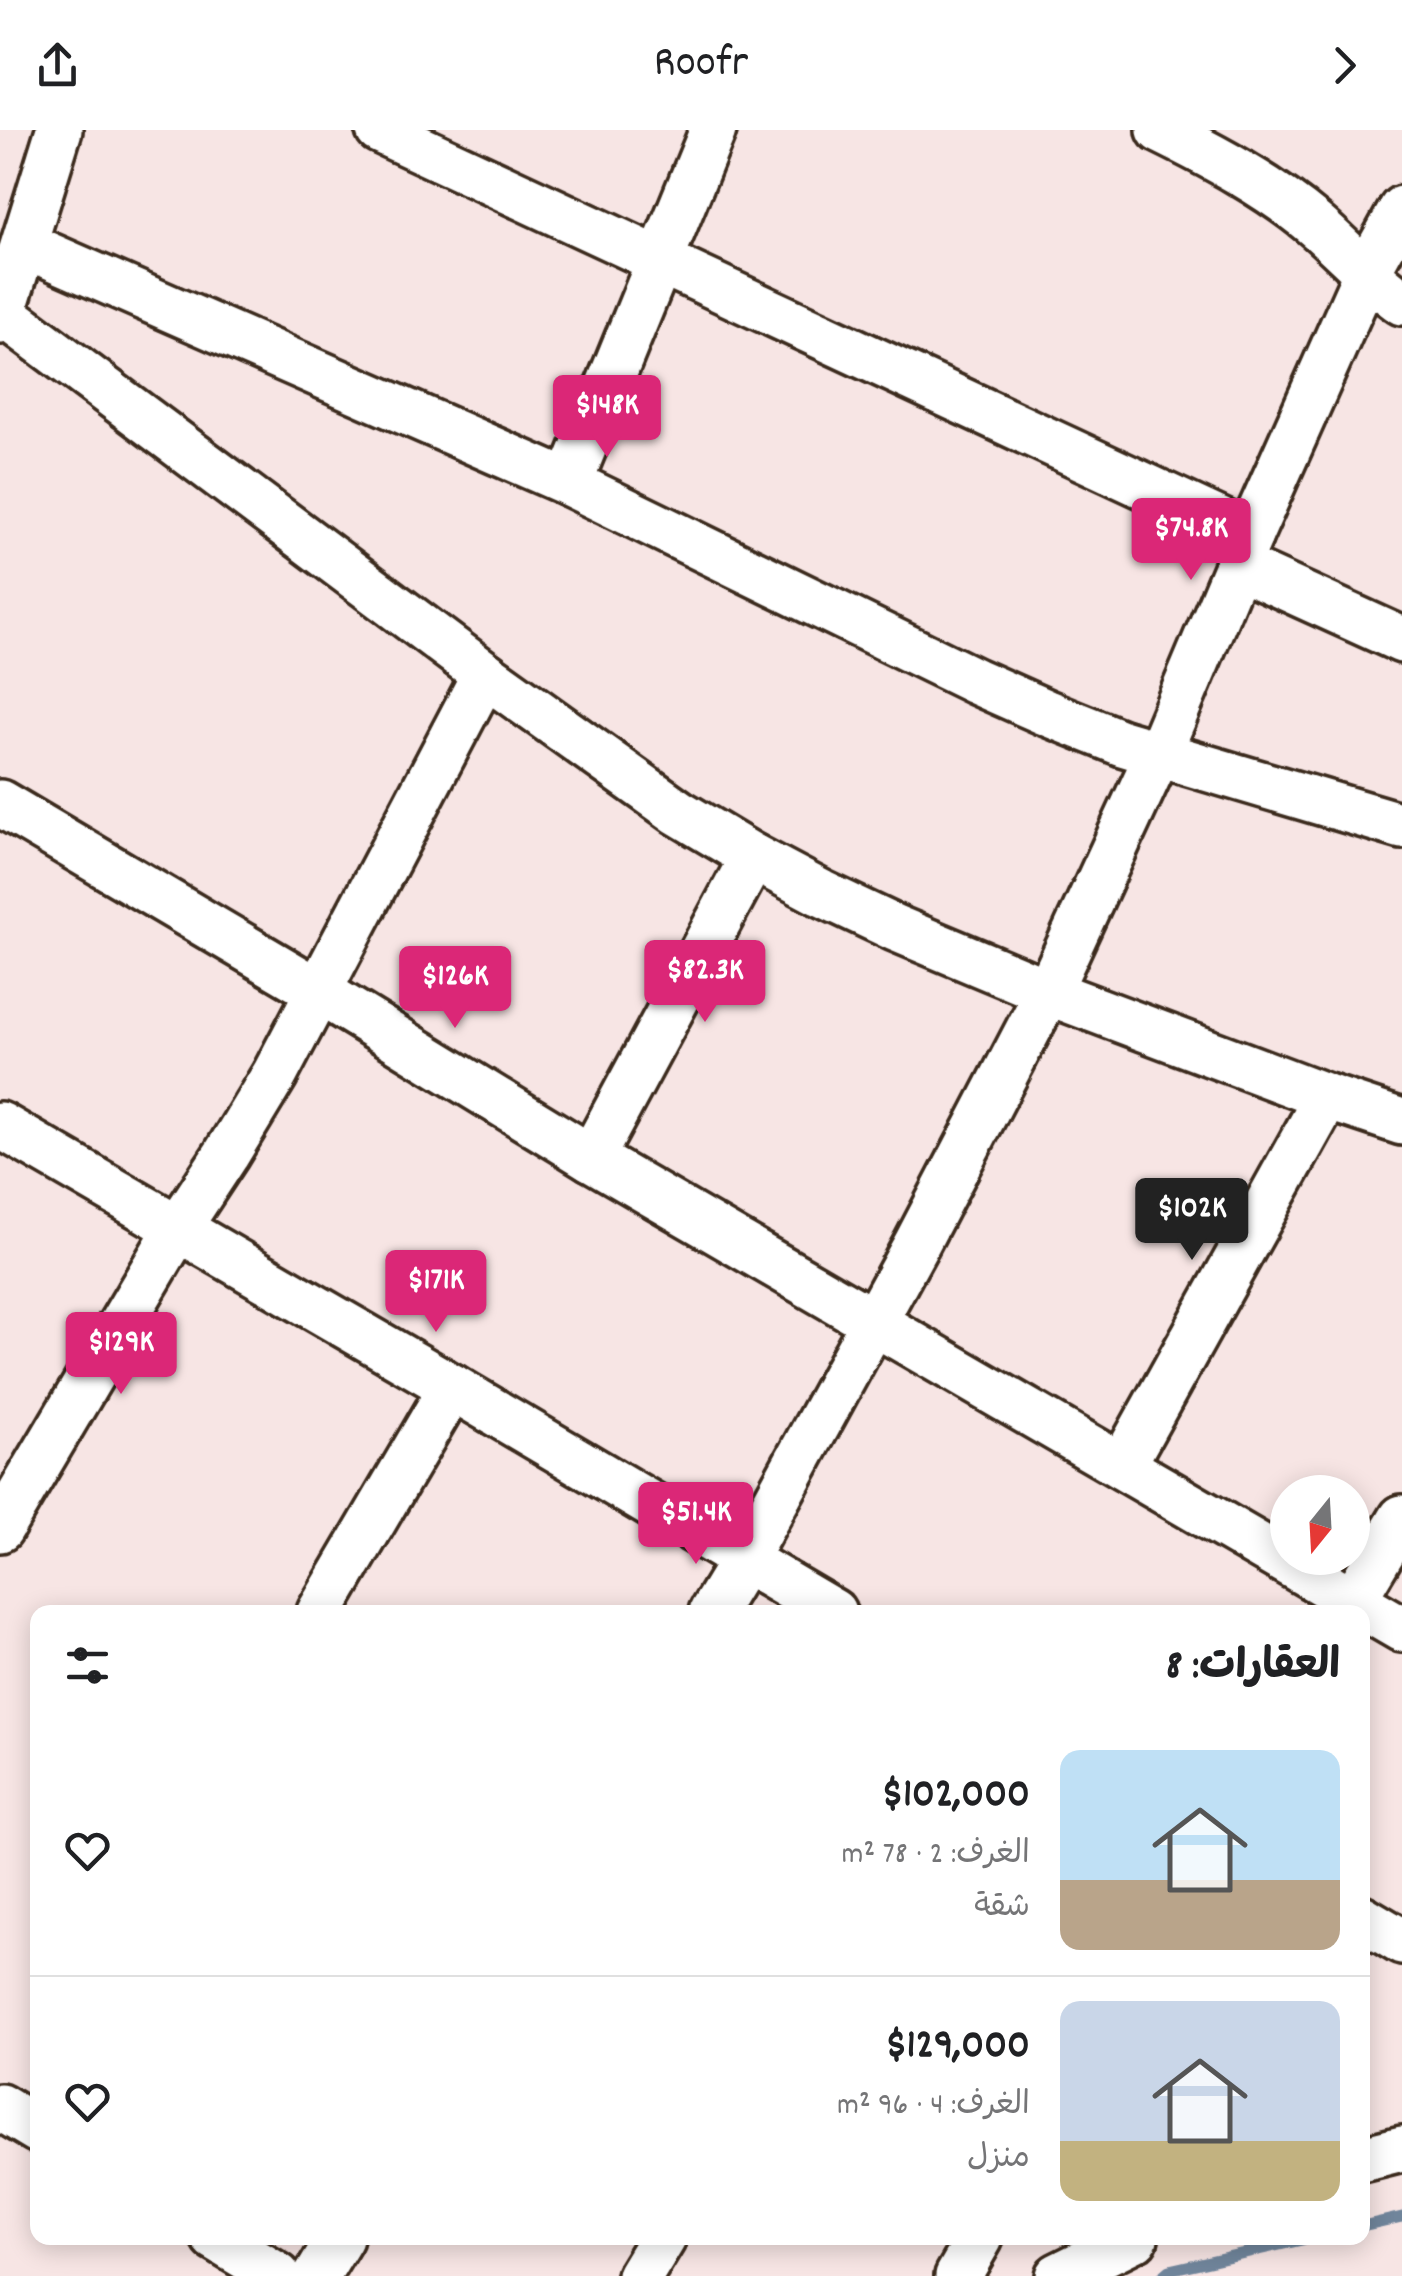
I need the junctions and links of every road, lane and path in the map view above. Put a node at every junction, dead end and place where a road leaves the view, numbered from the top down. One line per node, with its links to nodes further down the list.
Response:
1 (59, 130): 6 (street)
2 (379, 130): 7 (street)
3 (712, 130): 7 (street)
4 (1160, 130): 8 (street)
5 (1402, 209): 8 (street)
6 (24, 245): 10 (street); 11 (street)
7 (661, 260): 11 (street); 12 (street)
8 (1367, 272): 9 (street); 12 (street)
9 (1402, 302)
10 (1, 316): 14 (street)
11 (569, 483): 15 (street)
12 (1244, 550): 13 (street); 15 (street)
13 (1402, 640)
14 (485, 674): 18 (street); 19 (street)
15 (1158, 754): 17 (street); 20 (street)
16 (0, 803): 19 (street)
17 (1402, 826)
18 (753, 857): 20 (street); 24 (street)
19 (320, 992): 24 (street); 25 (street)
20 (1048, 992): 21 (street); 26 (street)
21 (1327, 1097): 22 (street); 28 (street)
22 (1402, 1122)
23 (0, 1125): 25 (street)
24 (591, 1158): 26 (street)
25 (178, 1228): 27 (street); 30 (street)
26 (873, 1322): 28 (street); 31 (street)
27 (452, 1387): 31 (street); 32 (street)
28 (1122, 1466): 35 (street)
29 (1402, 1518): 36 (street)
30 (0, 1528)
31 (744, 1560): 33 (street); 34 (street)
32 (324, 1605)
33 (716, 1605)
34 (821, 1605)
35 (1346, 1605)
36 (1350, 1605)
37 (1370, 1616): 38 (street)
38 (1402, 1629)
39 (1370, 1923): 40 (street)
40 (1402, 1942)
41 (1402, 2148): 42 (street)
42 (1370, 2156)
43 (227, 2245): 48 (street)
44 (336, 2245): 49 (street)
45 (659, 2245): 50 (street)
46 (976, 2245): 51 (street)
47 (1121, 2245): 52 (street)
48 (278, 2276)
49 (318, 2276)
50 (640, 2276)
51 (958, 2276)
52 (1058, 2276)

